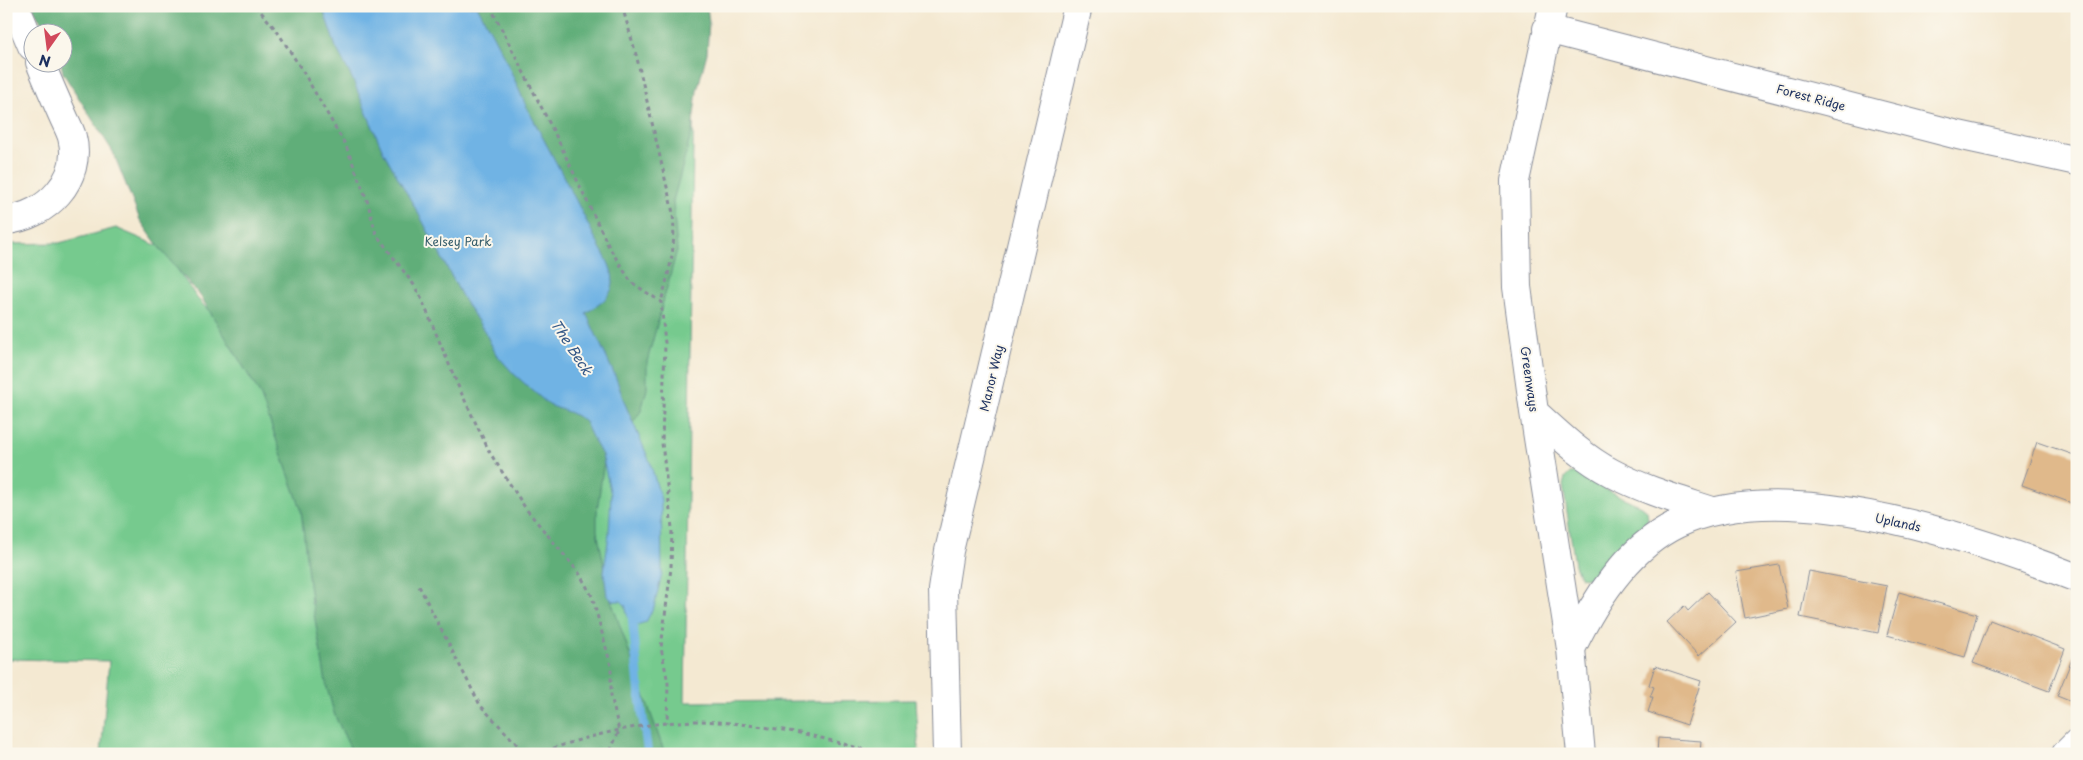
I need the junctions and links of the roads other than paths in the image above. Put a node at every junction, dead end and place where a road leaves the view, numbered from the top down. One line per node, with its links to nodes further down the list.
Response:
1 (15, 6): 4 (street)
2 (1078, 6): 13 (street, Manor Way)
3 (1550, 17): 6 (street, Forest Ridge); 8 (street, Greenways)
4 (22, 22)
5 (44, 72): 7 (street)
6 (2077, 161)
7 (6, 220)
8 (1534, 412): 9 (street, Uplands); 11 (street, Greenways)
9 (1712, 511): 10 (street, Uplands); 11 (street, Uplands)
10 (2077, 578)
11 (1571, 649): 14 (street, Greenways)
12 (2077, 743): 15 (street)
13 (947, 754)
14 (1580, 754)
15 (2066, 754)

